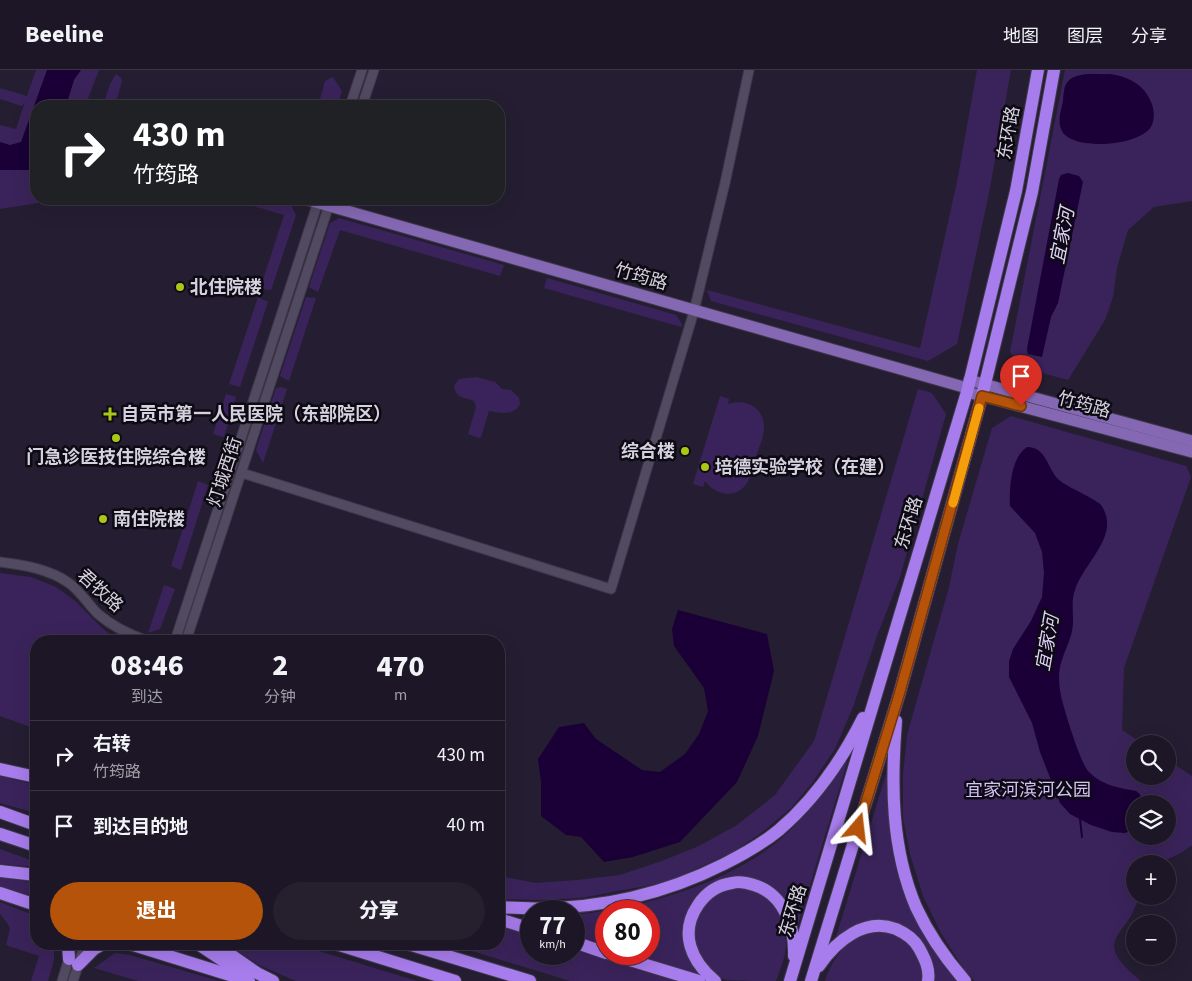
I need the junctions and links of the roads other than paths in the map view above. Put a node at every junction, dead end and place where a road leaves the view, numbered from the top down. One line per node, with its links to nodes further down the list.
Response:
1 (362, 70): 6 (street)
2 (374, 70): 7 (street)
3 (749, 70): 11 (street)
4 (1038, 70): 12 (highway, 东环路)
5 (1054, 70): 13 (highway, 东环路)
6 (352, 100)
7 (364, 100)
8 (323, 205): 16 (street, 灯城西街)
9 (323, 205): 19 (street, 灯城西街)
10 (338, 205): 11 (main road, 竹筠路)
11 (694, 310): 12 (main road, 竹筠路); 16 (street)
12 (968, 386): 13 (main road, 竹筠路); 21 (highway, 东环路)
13 (984, 390): 14 (main road, 竹筠路); 15 (main road, 竹筠路); 22 (highway, 东环路)
14 (1192, 441)
15 (1192, 452)
16 (242, 473): 20 (street, 灯城西街)
17 (0, 562): 18 (street, 君牧路)
18 (134, 635)
19 (177, 635)
20 (188, 635)
21 (878, 689): 31 (highway, 东环路); 35 (highway)
22 (899, 695): 32 (highway, 东环路); 61 (highway)
23 (0, 769): 24 (highway)
24 (30, 775)
25 (0, 812): 26 (highway)
26 (30, 823)
27 (0, 834): 28 (highway)
28 (30, 844)
29 (0, 871): 30 (highway)
30 (30, 874)
31 (822, 879): 32 (highway); 49 (highway, 东环路)
32 (840, 885): 50 (highway, 东环路)
33 (0, 893): 34 (highway)
34 (30, 904)
35 (505, 908)
36 (505, 921): 37 (highway)
37 (520, 926)
38 (70, 950): 47 (highway)
39 (74, 950): 47 (street)
40 (81, 950): 47 (street)
41 (92, 950): 47 (highway)
42 (149, 950): 53 (highway)
43 (207, 950): 54 (highway)
44 (224, 950): 55 (highway)
45 (355, 950): 56 (highway)
46 (428, 950): 57 (highway)
47 (73, 962): 51 (street); 52 (street)
48 (646, 965): 58 (highway)
49 (792, 975): 59 (highway)
50 (812, 977): 60 (highway)
51 (62, 981)
52 (73, 981)
53 (249, 981)
54 (254, 981)
55 (274, 981)
56 (455, 981)
57 (530, 981)
58 (699, 981)
59 (715, 981)
60 (928, 981)
61 (964, 981)

